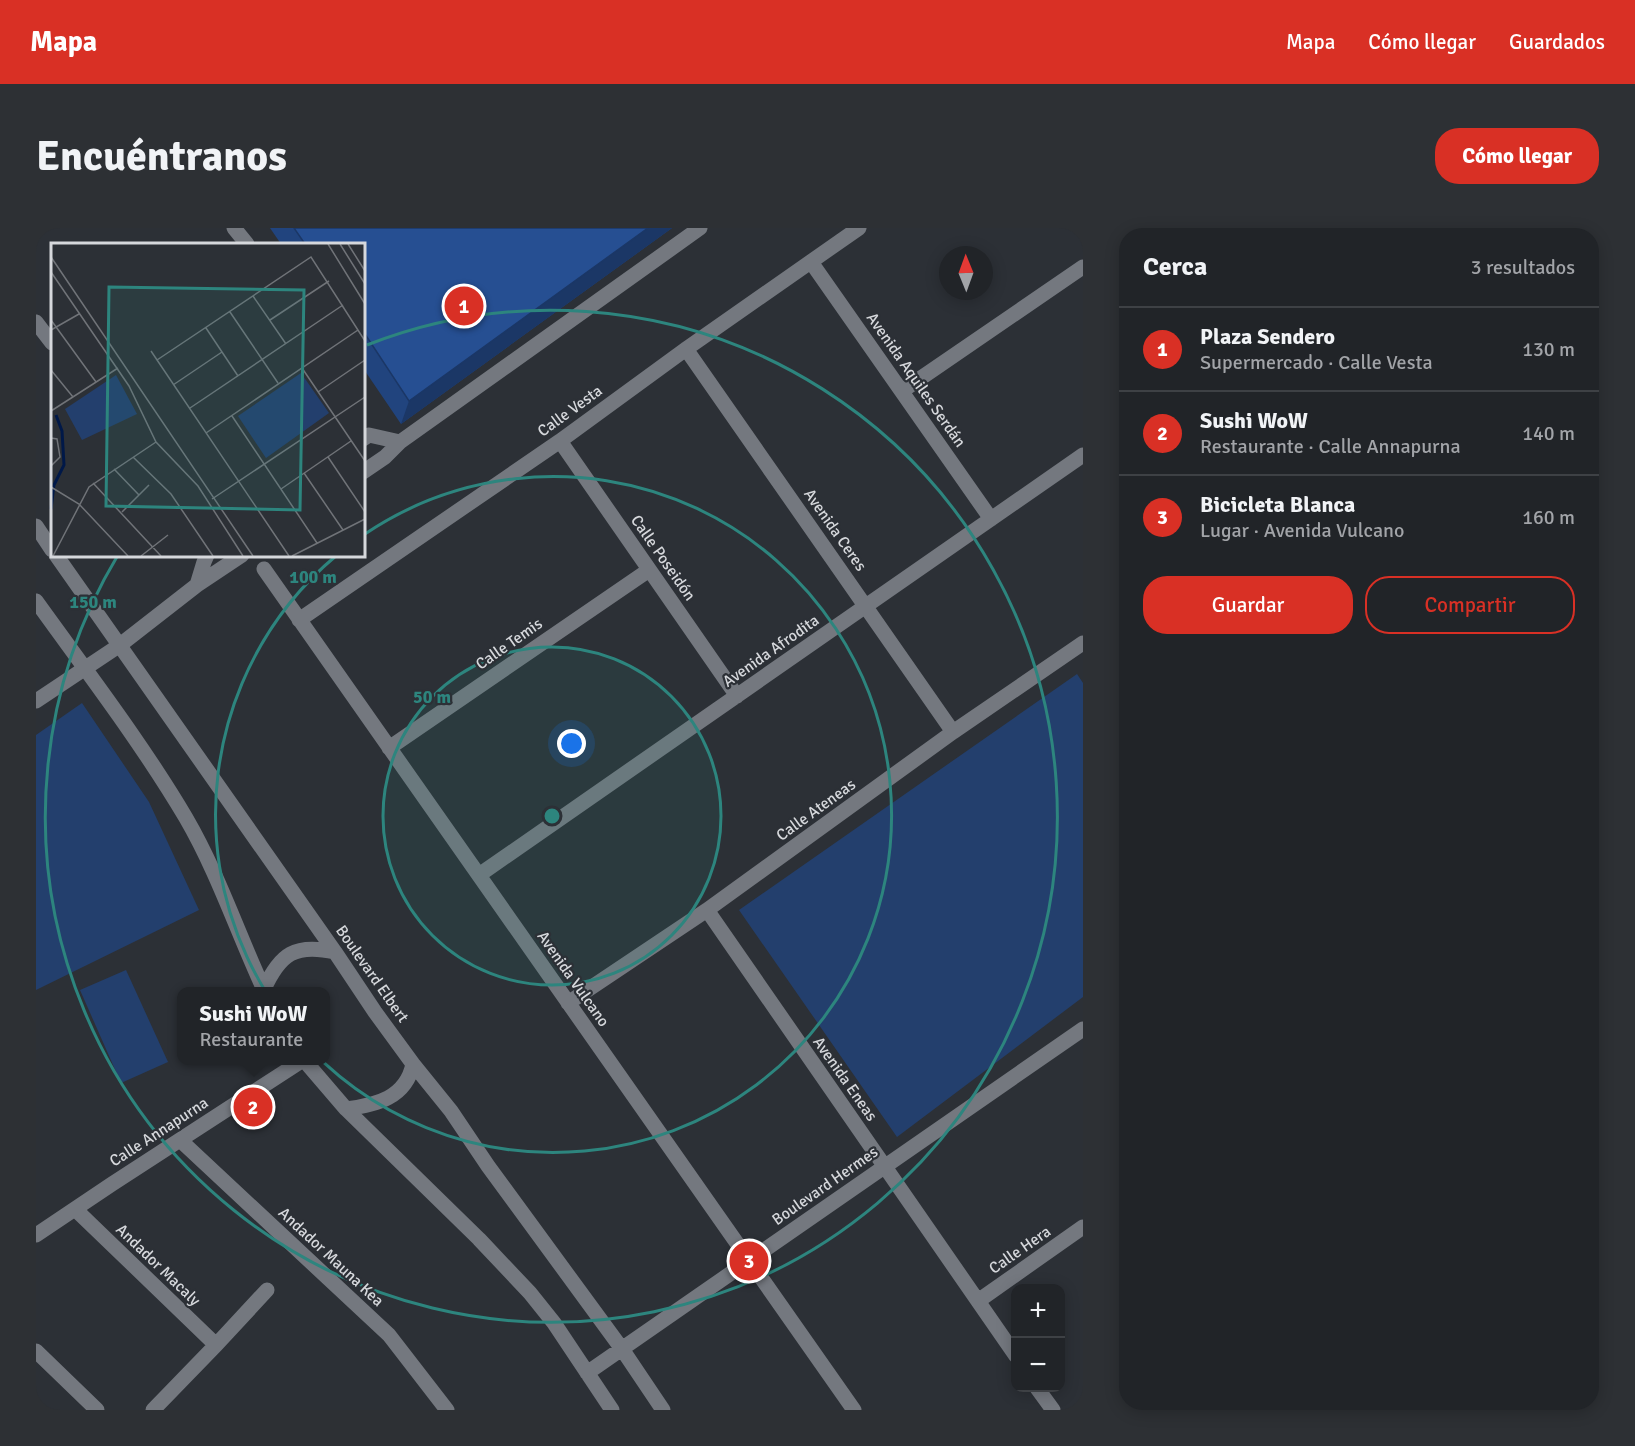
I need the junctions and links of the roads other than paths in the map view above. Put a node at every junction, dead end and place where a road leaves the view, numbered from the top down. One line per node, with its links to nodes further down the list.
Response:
1 (234, 228): 4 (street)
2 (700, 228): 12 (street)
3 (859, 228): 5 (street, Calle Vesta)
4 (246, 243)
5 (811, 262): 9 (street, Calle Vesta); 10 (street, Avenida Aquiles Serdán)
6 (1083, 267): 10 (street)
7 (36, 322): 8 (street)
8 (51, 342)
9 (686, 349): 13 (street, Calle Vesta); 27 (street, Avenida Ceres)
10 (902, 391): 17 (street, Avenida Aquiles Serdán)
11 (365, 434): 12 (street); 15 (street)
12 (400, 441): 15 (street)
13 (560, 441): 24 (street, Calle Poseidón); 28 (street, Calle Vesta)
14 (1083, 454): 17 (street, Avenida Afrodita)
15 (385, 458): 16 (street)
16 (364, 471)
17 (991, 519): 27 (street, Avenida Afrodita)
18 (36, 526): 19 (street)
19 (51, 548)
20 (57, 556): 29 (street, Boulevard Elbert)
21 (207, 556): 25 (street)
22 (240, 556): 25 (street)
23 (264, 569): 28 (street, Avenida Vulcano)
24 (649, 570): 32 (street, Calle Poseidón); 35 (street, Calle Temis)
25 (197, 585): 29 (street)
26 (36, 601): 31 (street)
27 (866, 607): 32 (street, Avenida Afrodita); 34 (street, Avenida Ceres)
28 (299, 620): 35 (street, Avenida Vulcano)
29 (120, 645): 31 (street); 38 (street, Boulevard Elbert)
30 (1082, 645): 34 (street, Calle Ateneas)
31 (85, 670): 33 (street); 39 (street)
32 (737, 696): 36 (street, Avenida Afrodita)
33 (36, 701)
34 (953, 732): 37 (street, Calle Ateneas)
35 (389, 748): 36 (street, Avenida Vulcano)
36 (479, 875): 41 (street, Avenida Vulcano)
37 (707, 910): 41 (street, Calle Ateneas); 48 (street, Avenida Eneas)
38 (335, 952): 40 (street); 43 (street, Boulevard Elbert)
39 (263, 987)
40 (266, 987)
41 (568, 1003): 52 (street, Avenida Vulcano)
42 (1083, 1029): 48 (street, Boulevard Hermes)
43 (413, 1064): 46 (street); 56 (street, Boulevard Elbert)
44 (296, 1065): 47 (street, Calle Annapurna)
45 (308, 1065): 46 (street)
46 (346, 1109): 59 (street)
47 (180, 1140): 49 (street, Calle Annapurna); 63 (street, Andador Mauna Kea)
48 (885, 1167): 52 (street, Boulevard Hermes); 54 (street, Avenida Eneas)
49 (76, 1210): 51 (street, Calle Annapurna); 55 (street, Andador Macaly)
50 (1083, 1227): 54 (street, Calle Hera)
51 (36, 1235)
52 (749, 1261): 56 (street, Boulevard Hermes); 66 (street, Avenida Vulcano)
53 (267, 1290): 55 (street)
54 (978, 1302): 57 (street, Avenida Eneas)
55 (216, 1346): 62 (street)
56 (622, 1349): 59 (street, Boulevard Hermes); 65 (street, Boulevard Elbert)
57 (1011, 1349)
58 (36, 1351): 61 (street)
59 (587, 1373): 64 (street)
60 (1040, 1392): 67 (street)
61 (97, 1410)
62 (153, 1410)
63 (447, 1410)
64 (612, 1410)
65 (663, 1410)
66 (854, 1410)
67 (1053, 1410)

